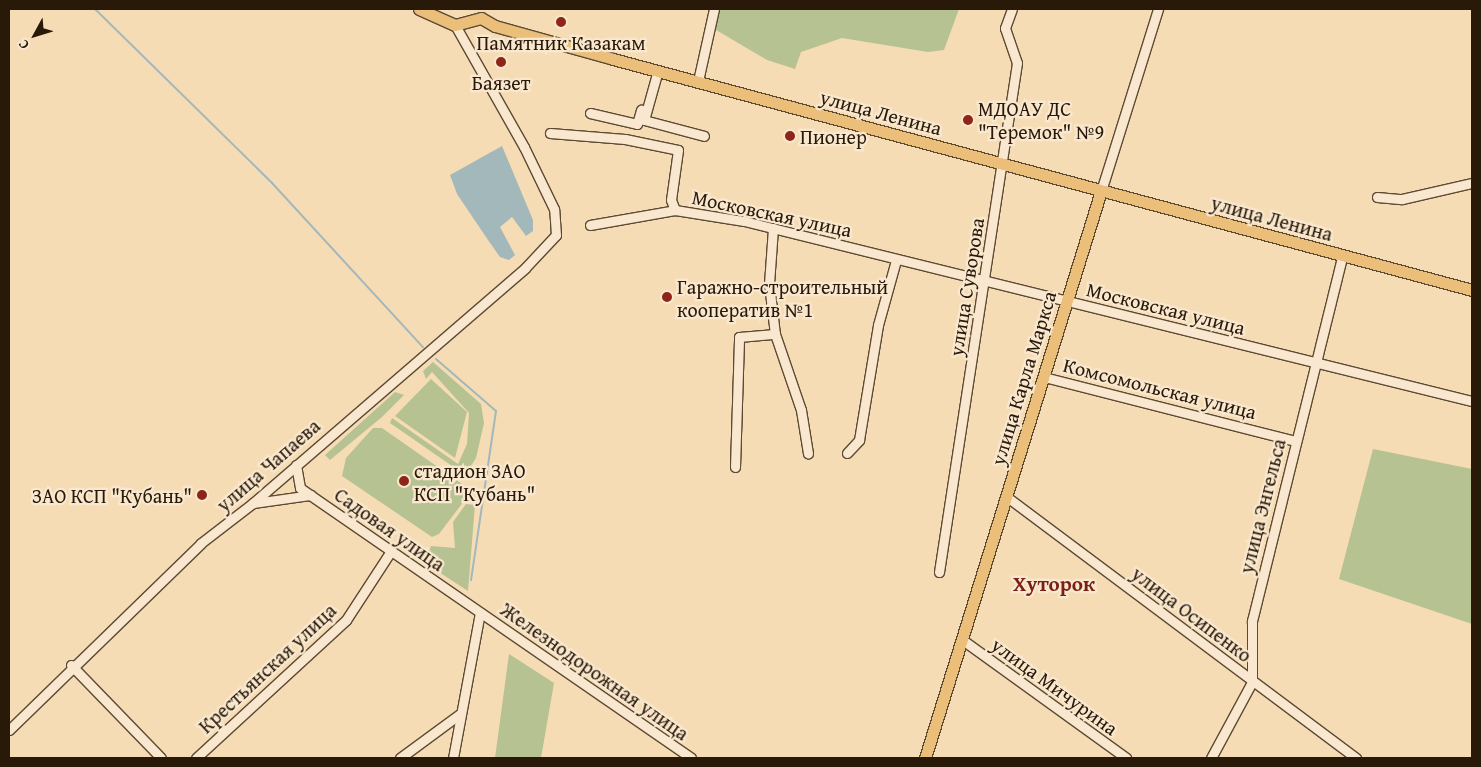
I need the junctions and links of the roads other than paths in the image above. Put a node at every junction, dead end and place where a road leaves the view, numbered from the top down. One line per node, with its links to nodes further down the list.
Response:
1 (419, 9): 6 (main road)
2 (714, 9): 8 (street)
3 (1012, 9): 12 (street, улица Суворова)
4 (1158, 9): 14 (street, улица Карла Маркса)
5 (481, 13): 6 (main road, улица Ленина); 7 (main road, улица Ленина)
6 (455, 25): 31 (street, улица Чапаева)
7 (655, 69): 8 (main road, улица Ленина); 9 (street); 11 (street)
8 (698, 81): 12 (main road, улица Ленина)
9 (590, 113)
10 (550, 133): 16 (street, Московская улица)
11 (704, 136)
12 (1003, 166): 14 (main road, улица Ленина); 21 (street, улица Суворова)
13 (1472, 182): 15 (street)
14 (1101, 190): 19 (main road, улица Ленина); 23 (main road, улица Карла Маркса)
15 (1377, 197)
16 (675, 210): 17 (street, Московская улица); 18 (street, Московская улица)
17 (590, 225)
18 (773, 228): 20 (street, Московская улица); 24 (street)
19 (1342, 256): 22 (main road, улица Ленина); 25 (street, улица Энгельса)
20 (896, 260): 21 (street, Московская улица); 30 (street)
21 (984, 281): 23 (street, Московская улица); 37 (street, улица Суворова)
22 (1472, 290)
23 (1066, 301): 25 (street, Московская улица); 26 (main road, улица Карла Маркса)
24 (775, 334): 29 (street); 32 (street)
25 (1316, 364): 27 (street, Московская улица); 28 (street, улица Энгельса)
26 (1044, 377): 28 (street, Комсомольская улица); 34 (main road, улица Карла Маркса)
27 (1472, 401)
28 (1296, 441): 41 (street, улица Энгельса)
29 (808, 453)
30 (847, 453)
31 (296, 465): 33 (street, Садовая улица); 35 (street, улица Чапаева)
32 (734, 467)
33 (310, 495): 35 (street); 36 (street, Садовая улица)
34 (1007, 497): 39 (main road, улица Карла Маркса); 41 (street, улица Осипенко)
35 (253, 504): 40 (street, улица Чапаева)
36 (391, 551): 38 (street, Садовая улица); 45 (street, Крестьянская улица)
37 (939, 572)
38 (480, 612): 42 (street); 48 (street, Железнодорожная улица)
39 (964, 641): 49 (main road, улица Карла Маркса); 50 (street, улица Мичурина)
40 (71, 664): 43 (street, улица Чапаева); 44 (street)
41 (1252, 682): 51 (street, улица Энгельса); 52 (street, улица Осипенко)
42 (460, 714): 46 (street); 47 (street)
43 (9, 730)
44 (161, 758)
45 (196, 758)
46 (400, 758)
47 (453, 758)
48 (691, 758)
49 (925, 758)
50 (1126, 758)
51 (1211, 758)
52 (1356, 758)

